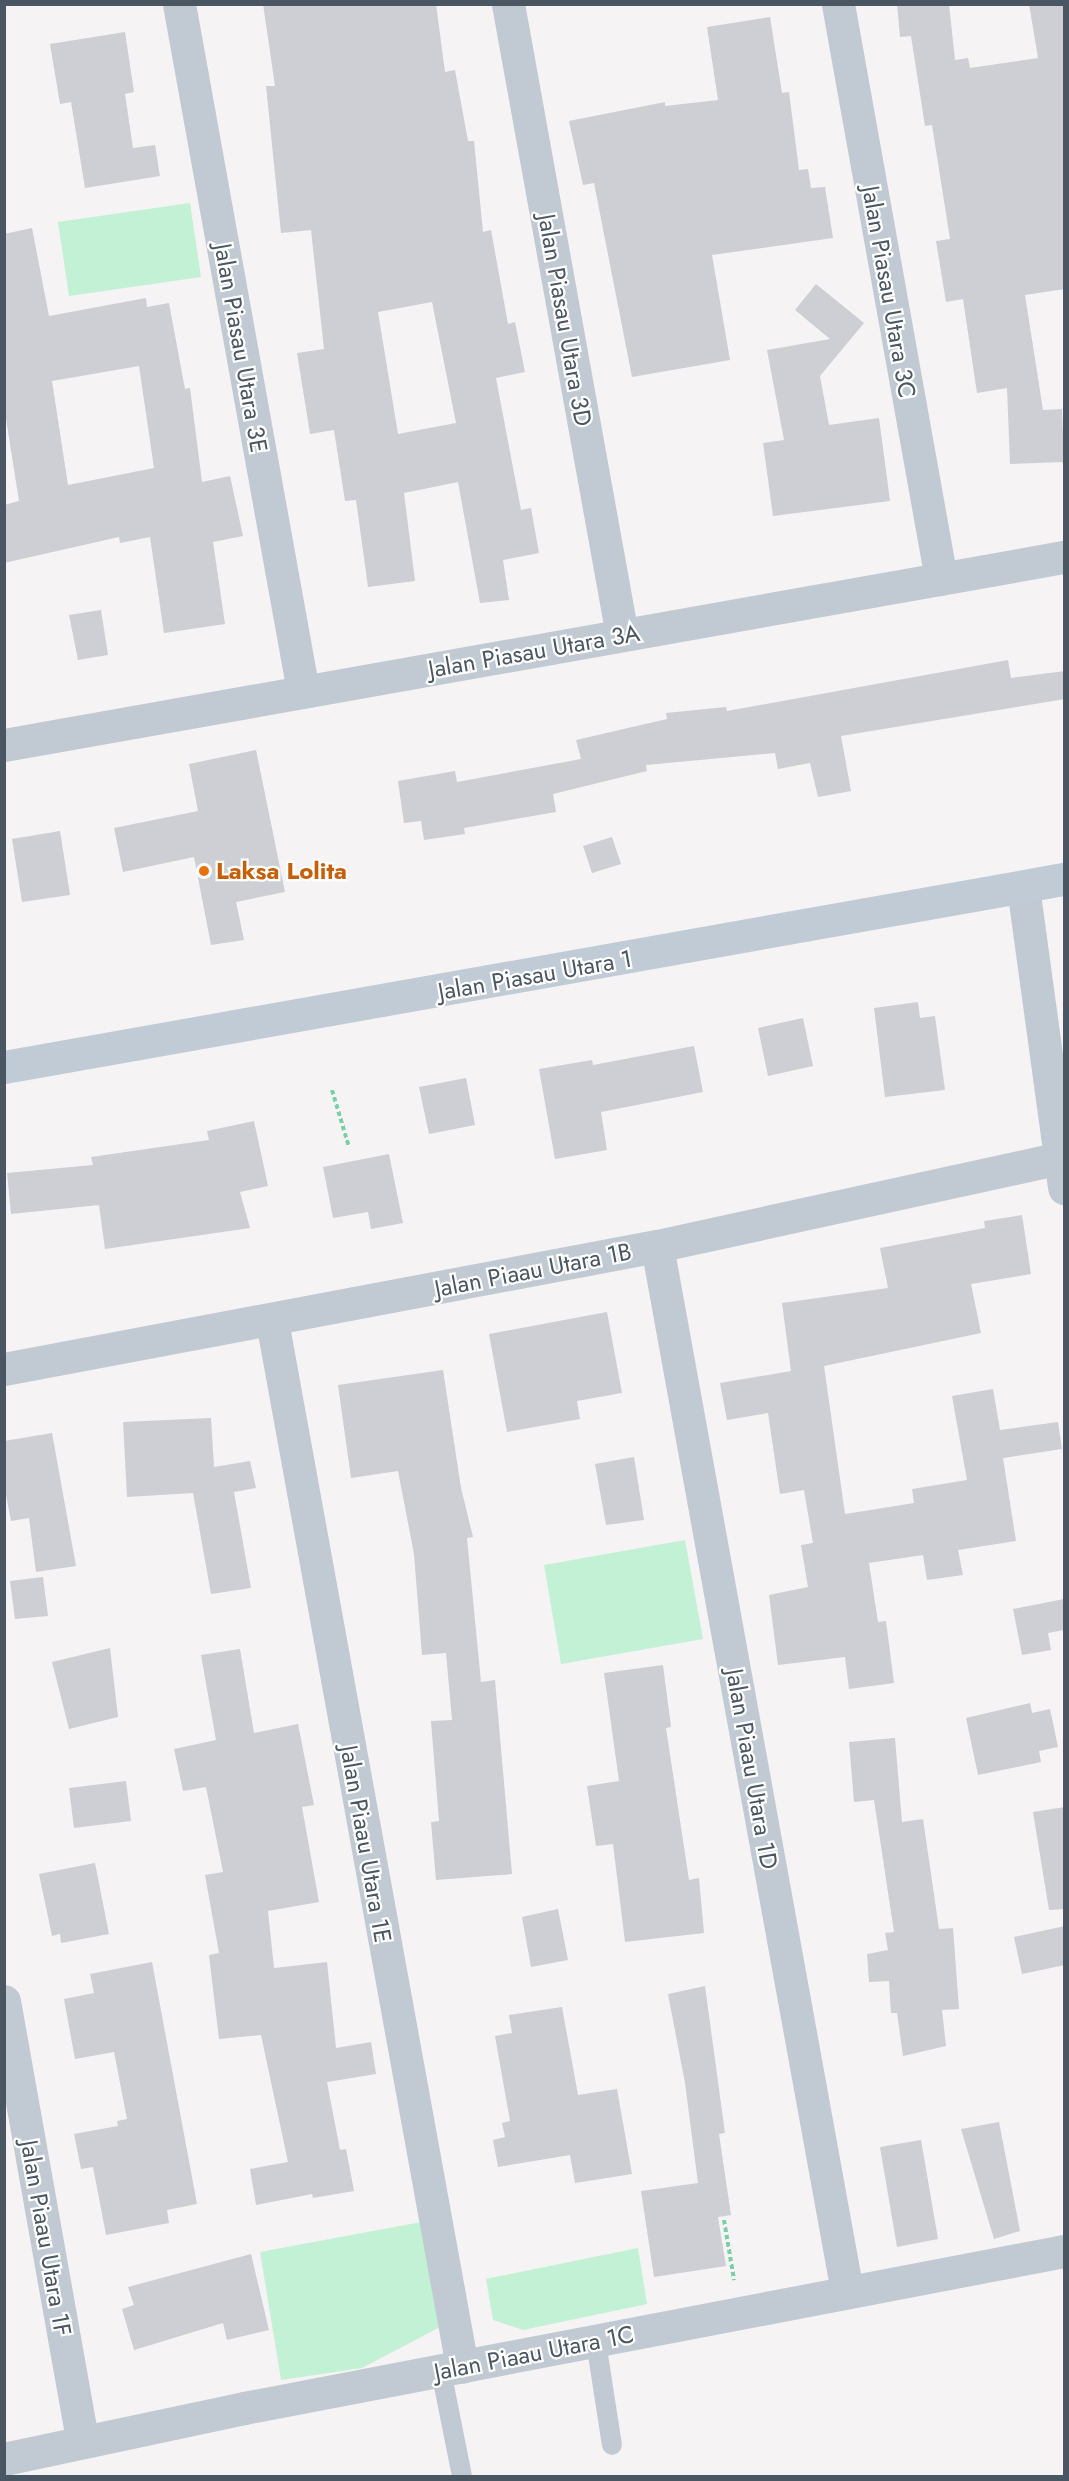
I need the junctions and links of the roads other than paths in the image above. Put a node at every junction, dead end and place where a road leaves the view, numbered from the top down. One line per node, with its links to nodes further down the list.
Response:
1 (179, 4): 7 (street, Jalan Piasau Utara 3E)
2 (508, 4): 6 (street, Jalan Piasau Utara 3D)
3 (838, 4): 5 (street, Jalan Piasau Utara 3C)
4 (1065, 557): 5 (street, Jalan Piasau Utara 3A)
5 (941, 579): 6 (street, Jalan Piasau Utara 3A)
6 (622, 635): 7 (street, Jalan Piasau Utara 3A)
7 (303, 691): 8 (street, Jalan Piasau Utara 3A)
8 (4, 745)
9 (1065, 879): 10 (street, Jalan Piasau Utara 1)
10 (1023, 887): 11 (street, Jalan Piasau Utara 1); 12 (street)
11 (4, 1067)
12 (1062, 1173): 13 (street, Jalan Piaau Utara 1B)
13 (657, 1246): 14 (street, Jalan Piaau Utara 1B); 18 (street, Jalan Piaau Utara 1D)
14 (272, 1321): 15 (street, Jalan Piaau Utara 1B); 20 (street, Jalan Piaau Utara 1E)
15 (4, 1369)
16 (4, 2001): 21 (street, Jalan Piaau Utara 1F)
17 (1065, 2251): 18 (street, Jalan Piaau Utara 1C)
18 (847, 2292): 19 (street, Jalan Piaau Utara 1C)
19 (596, 2342): 20 (street, Jalan Piaau Utara 1C); 22 (lane)
20 (451, 2369): 21 (street, Jalan Piaau Utara 1C); 24 (lane)
21 (82, 2439): 23 (street, Jalan Piaau Utara 1C)
22 (612, 2445)
23 (4, 2459)
24 (462, 2476)

